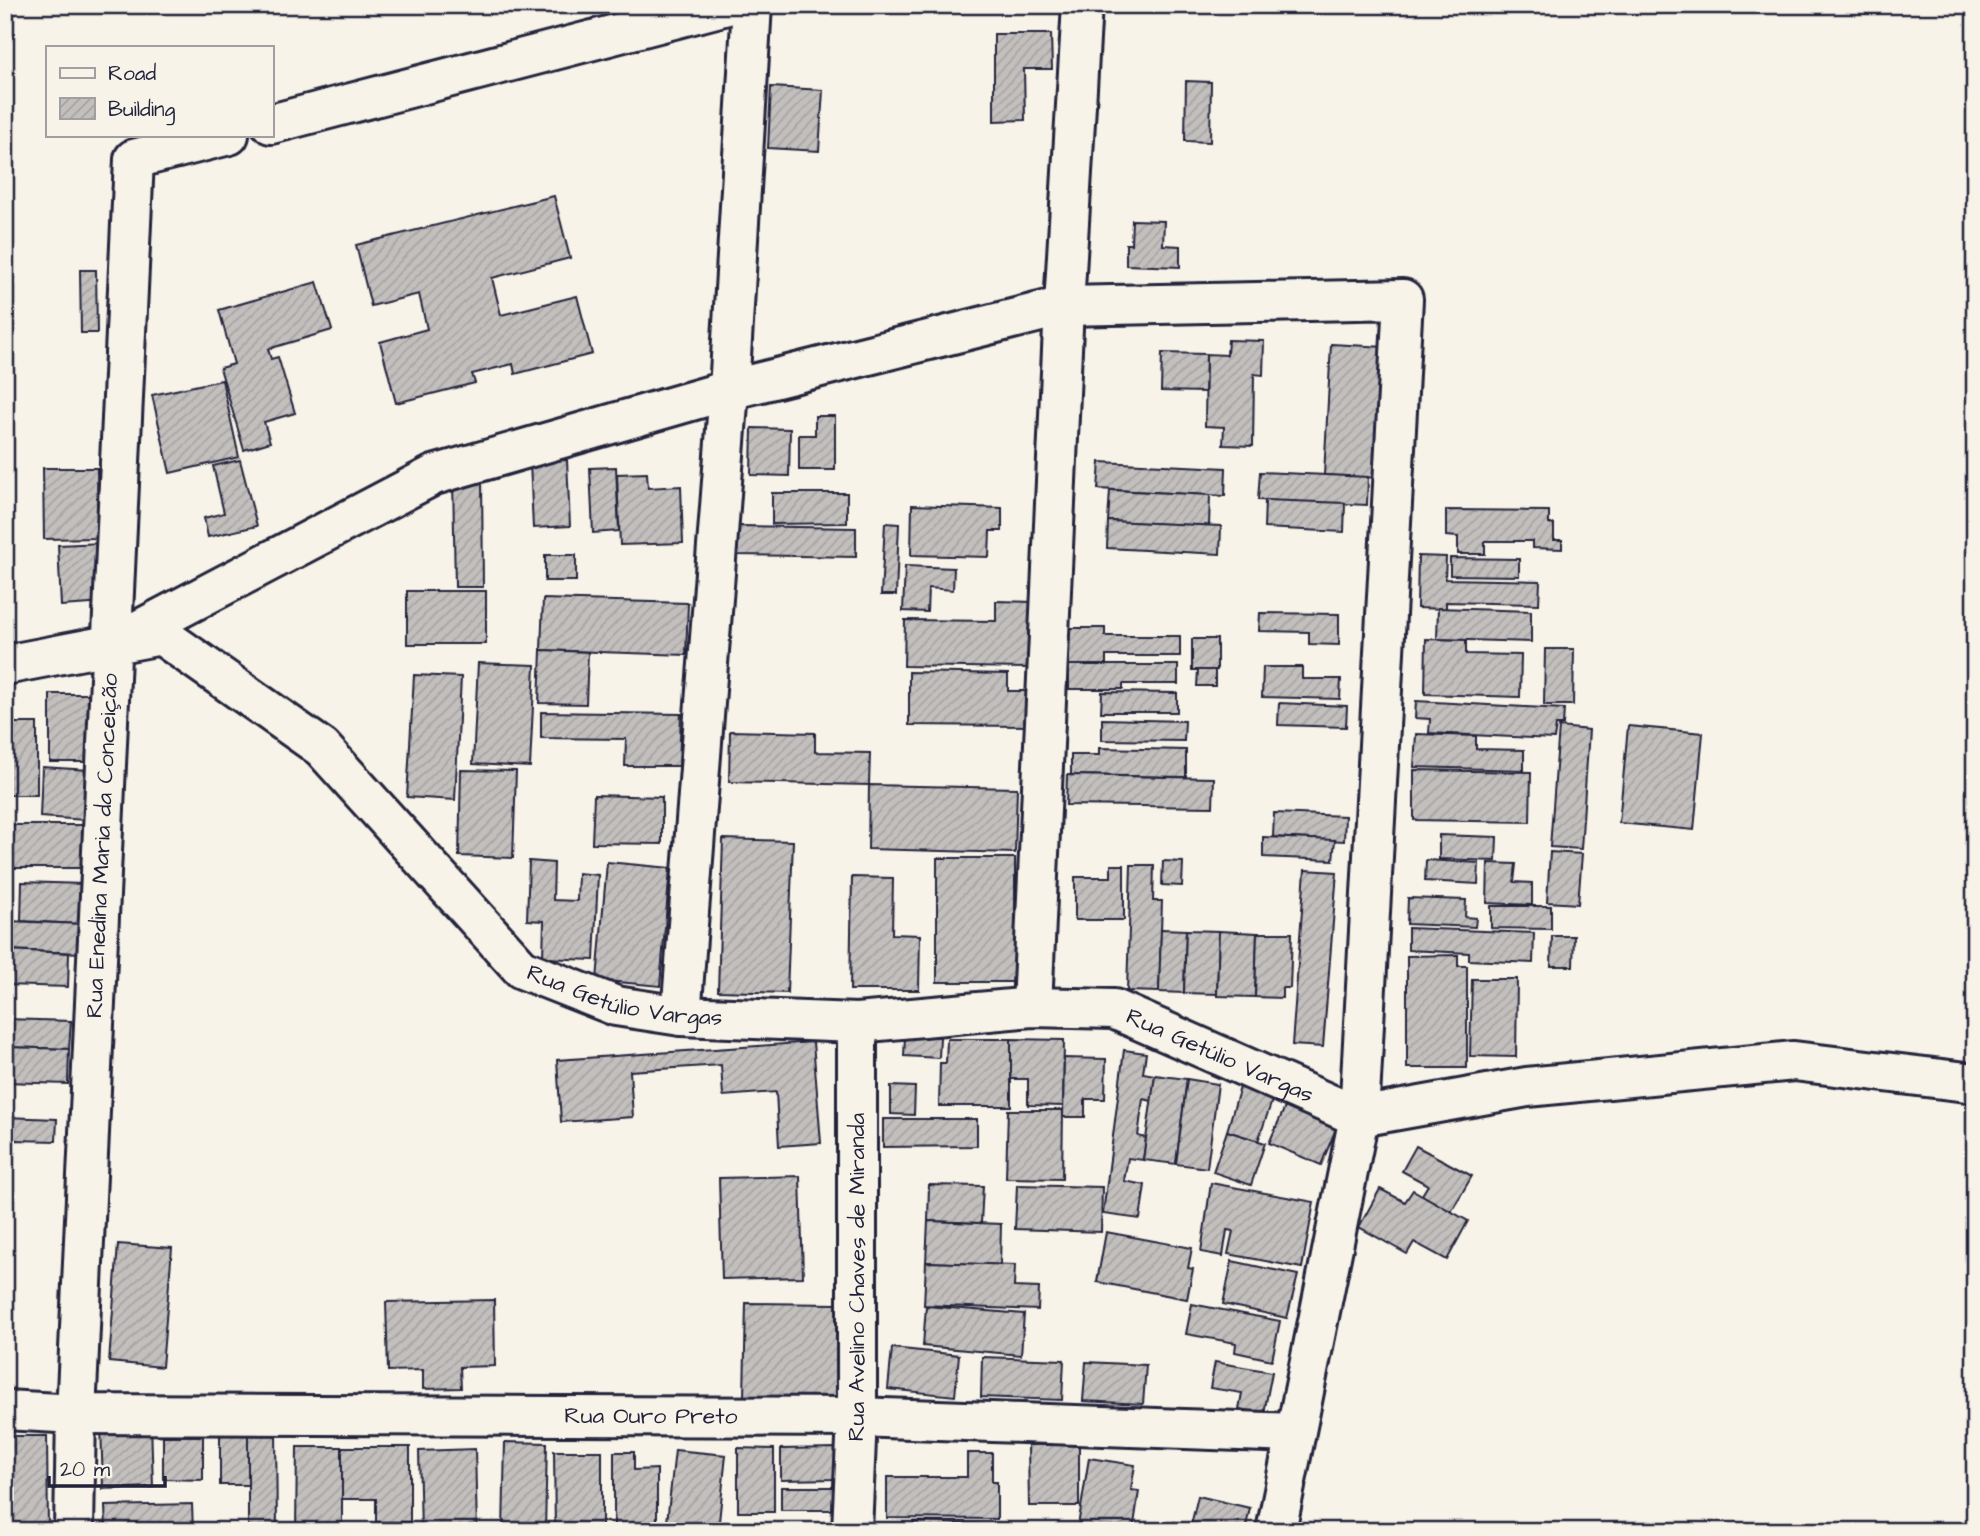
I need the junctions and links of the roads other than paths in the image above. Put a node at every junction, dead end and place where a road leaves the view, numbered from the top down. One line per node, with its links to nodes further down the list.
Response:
1 (727, 5): 4 (street)
2 (752, 5): 7 (street)
3 (1082, 5): 6 (street)
4 (273, 123)
5 (225, 136): 8 (street, Rua Enedina Maria da Conceição)
6 (1064, 306): 7 (street); 10 (street); 14 (street)
7 (729, 390): 8 (street); 11 (street)
8 (112, 644): 9 (street, Rua Getúlio Vargas); 11 (street, Rua Getúlio Vargas); 16 (street, Rua Enedina Maria da Conceição)
9 (5, 664)
10 (1032, 1007): 12 (street, Rua Getúlio Vargas); 14 (street, Rua Getúlio Vargas)
11 (681, 1016): 12 (street, Rua Getúlio Vargas)
12 (857, 1023): 17 (street, Rua Avelino Chaves de Miranda)
13 (1975, 1083): 14 (street)
14 (1359, 1117): 18 (street)
15 (5, 1410): 16 (street, Rua Ouro Preto)
16 (76, 1414): 17 (street, Rua Ouro Preto); 19 (street, Rua Enedina Maria da Conceição)
17 (858, 1418): 18 (street, Rua Ouro Preto); 20 (street, Rua Avelino Chaves de Miranda)
18 (1295, 1433): 21 (street)
19 (74, 1531)
20 (852, 1531)
21 (1276, 1531)

